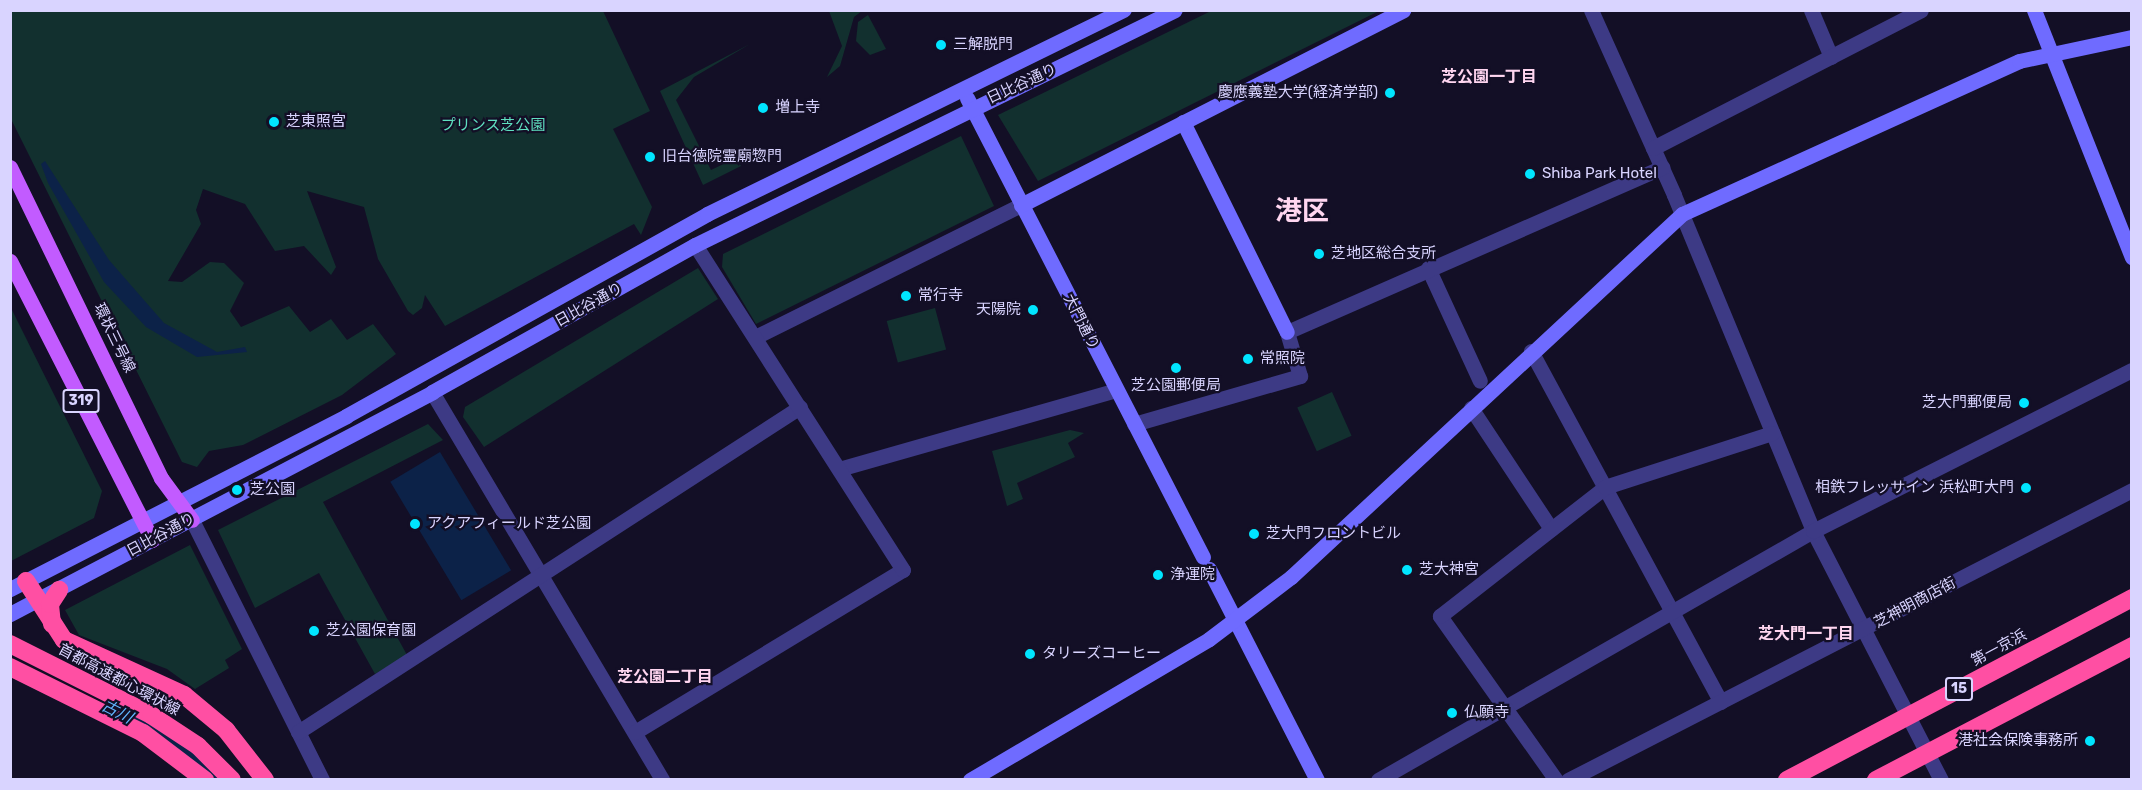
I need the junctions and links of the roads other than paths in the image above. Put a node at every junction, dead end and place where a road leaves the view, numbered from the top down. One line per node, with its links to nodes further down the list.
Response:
1 (1124, 10): 8 (street, 日比谷通り)
2 (1175, 10): 13 (street, 日比谷通り)
3 (1403, 10): 14 (street)
4 (1591, 10): 15 (street)
5 (1811, 10): 11 (street)
6 (1921, 10): 11 (street)
7 (2034, 10): 10 (street)
8 (1105, 15): 12 (street, 日比谷通り)
9 (2132, 37): 10 (street)
10 (2048, 56): 19 (street); 21 (street)
11 (1832, 57): 15 (street)
12 (961, 86): 13 (street, 大門通り); 38 (street, 日比谷通り)
13 (972, 108): 18 (street, 大門通り); 20 (street, 日比谷通り)
14 (1183, 122): 18 (street); 24 (street)
15 (1653, 148): 17 (street)
16 (10, 167): 38 (main road, 環状三号線 / 319)
17 (1662, 167): 19 (street); 23 (street)
18 (1021, 204): 25 (street); 29 (street, 大門通り)
19 (1682, 214): 26 (street); 34 (street)
20 (695, 245): 25 (street); 30 (street, 日比谷通り)
21 (2132, 257)
22 (10, 261): 39 (main road, 319)
23 (1428, 268): 24 (street); 28 (street)
24 (1287, 332): 33 (street)
25 (754, 337): 31 (street)
26 (1531, 351): 32 (street); 36 (street)
27 (2132, 370): 42 (street)
28 (1480, 381)
29 (1116, 390): 33 (street, 大門通り); 35 (street)
30 (432, 392): 40 (street, 日比谷通り); 44 (street)
31 (800, 407): 35 (street); 44 (street)
32 (1471, 408): 41 (street); 51 (street)
33 (1134, 424): 51 (street, 大門通り)
34 (1772, 433): 36 (street); 42 (street)
35 (839, 469): 61 (street)
36 (1605, 487): 41 (street); 49 (street)
37 (2132, 490): 53 (street, 芝神明商店街)
38 (175, 503): 39 (street, 日比谷通り); 40 (main road, 環状三号線 / 319)
39 (142, 520): 43 (main road, 319); 45 (street, 日比谷通り)
40 (192, 520): 43 (street, 日比谷通り); 60 (street)
41 (1551, 529): 58 (street)
42 (1813, 531): 49 (street); 53 (street)
43 (152, 540): 46 (street, 日比谷通り)
44 (541, 574): 60 (street); 61 (street)
45 (18, 585): 48 (highway)
46 (59, 590): 48 (street, 日比谷通り); 52 (highway)
47 (2132, 598): 59 (highway, 第一京浜 / 15)
48 (38, 601): 50 (street, 日比谷通り); 52 (highway)
49 (1673, 612): 57 (street); 58 (street)
50 (10, 614)
51 (1235, 620): 68 (street); 69 (street, 大門通り)
52 (53, 624): 65 (highway)
53 (1864, 630): 57 (street, 芝神明商店街); 59 (street)
54 (10, 644): 64 (highway, 首都高速都心環状線)
55 (2132, 646): 62 (highway)
56 (10, 667): 63 (highway)
57 (1721, 702): 72 (street, 芝神明商店街)
58 (1505, 707): 70 (street); 71 (street)
59 (1909, 716): 62 (street); 73 (highway, 第一京浜 / 15)
60 (298, 732): 66 (street)
61 (635, 732): 67 (street)
62 (1927, 753): 74 (highway); 75 (street)
63 (205, 780)
64 (232, 780)
65 (265, 780)
66 (322, 780)
67 (662, 780)
68 (969, 780)
69 (1317, 780)
70 (1378, 780)
71 (1557, 780)
72 (1568, 780)
73 (1787, 780)
74 (1876, 780)
75 (1941, 780)

